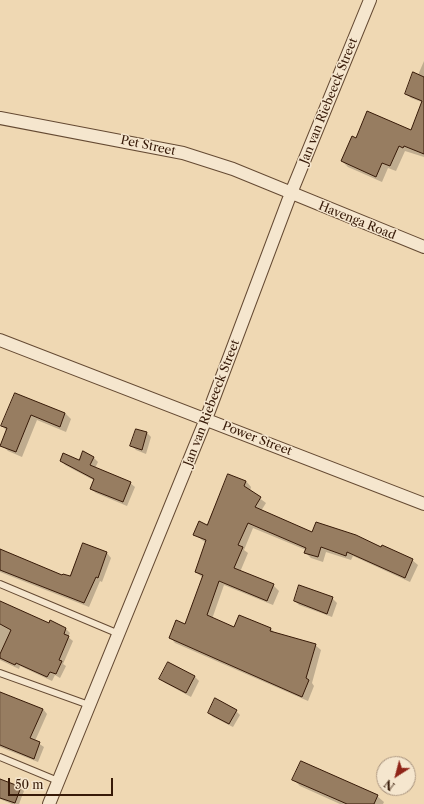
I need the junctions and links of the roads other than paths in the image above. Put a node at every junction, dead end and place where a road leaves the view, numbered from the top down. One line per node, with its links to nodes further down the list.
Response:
1 (370, 0): 3 (street, Jan van Riebeeck Street)
2 (0, 118): 3 (street, Pet Street)
3 (291, 193): 4 (street, Havenga Road); 6 (street, Jan van Riebeeck Street)
4 (424, 247)
5 (0, 340): 6 (street, Power Street)
6 (206, 419): 7 (street, Power Street); 9 (street, Jan van Riebeeck Street)
7 (424, 504)
8 (0, 584): 9 (lane)
9 (119, 634): 11 (street, Jan van Riebeeck Street)
10 (0, 673): 11 (lane)
11 (89, 705): 13 (street, Jan van Riebeeck Street)
12 (0, 757): 13 (lane)
13 (58, 781): 14 (street, Jan van Riebeeck Street)
14 (49, 804)

